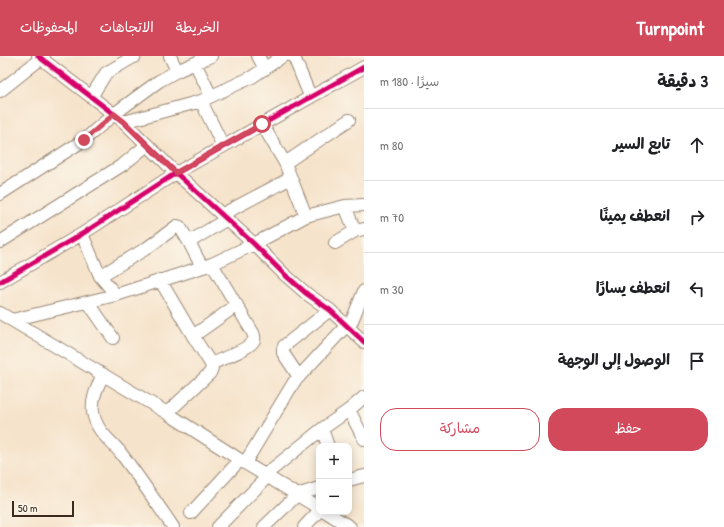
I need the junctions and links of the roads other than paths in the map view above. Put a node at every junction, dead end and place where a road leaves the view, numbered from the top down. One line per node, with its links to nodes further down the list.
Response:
1 (135, 56): 14 (street)
2 (170, 56): 11 (street)
3 (210, 56): 8 (street)
4 (258, 56): 10 (street)
5 (283, 56): 10 (street)
6 (292, 56): 13 (street)
7 (41, 57): 12 (street); 14 (street)
8 (196, 63): 11 (street); 15 (street)
9 (364, 67): 13 (street)
10 (265, 69): 15 (street)
11 (177, 71): 16 (street)
12 (0, 91)
13 (310, 96): 19 (street)
14 (91, 97): 16 (street)
15 (206, 98): 18 (street); 21 (street)
16 (114, 114): 18 (street); 25 (street)
17 (349, 120): 22 (street)
18 (124, 122): 20 (street)
19 (262, 124): 21 (street); 22 (street)
20 (147, 145): 23 (street); 32 (street)
21 (223, 146): 23 (street)
22 (285, 164): 24 (street)
23 (176, 173): 29 (street); 31 (street)
24 (291, 178): 28 (street); 29 (street)
25 (0, 194)
26 (364, 205): 27 (street)
27 (344, 206): 28 (street); 30 (street)
28 (306, 216): 35 (street)
29 (224, 217): 33 (street); 35 (street)
30 (360, 230): 34 (street)
31 (82, 234): 37 (street); 39 (street)
32 (0, 242)
33 (189, 242): 36 (street); 37 (street)
34 (335, 243)
35 (254, 244): 36 (street); 44 (street)
36 (207, 266): 38 (street); 43 (street)
37 (100, 276): 41 (street)
38 (160, 280): 41 (street); 48 (street)
39 (0, 282)
40 (364, 291): 47 (street)
41 (116, 295): 42 (street)
42 (88, 302): 46 (street); 49 (street)
43 (237, 305): 48 (street); 51 (street)
44 (330, 310): 47 (street); 53 (street)
45 (0, 313): 46 (street)
46 (12, 320): 52 (street)
47 (348, 326): 50 (street); 53 (street)
48 (193, 336): 51 (street)
49 (113, 338)
50 (364, 342)
51 (211, 364): 56 (street)
52 (103, 374): 56 (street); 71 (street)
53 (299, 377): 60 (street)
54 (364, 397): 55 (street)
55 (349, 410): 57 (street); 58 (street)
56 (167, 413): 60 (street)
57 (322, 429): 59 (street); 61 (street)
58 (364, 439)
59 (327, 443)
60 (242, 461): 61 (street); 67 (street)
61 (266, 476): 65 (street); 72 (street)
62 (364, 476): 63 (street)
63 (352, 479)
64 (316, 489): 65 (street)
65 (297, 495): 66 (street); 73 (street)
66 (316, 506)
67 (191, 513)
68 (316, 514): 74 (street)
69 (331, 515): 70 (street)
70 (348, 526)
71 (173, 527)
72 (218, 527)
73 (264, 527)
74 (304, 527)

